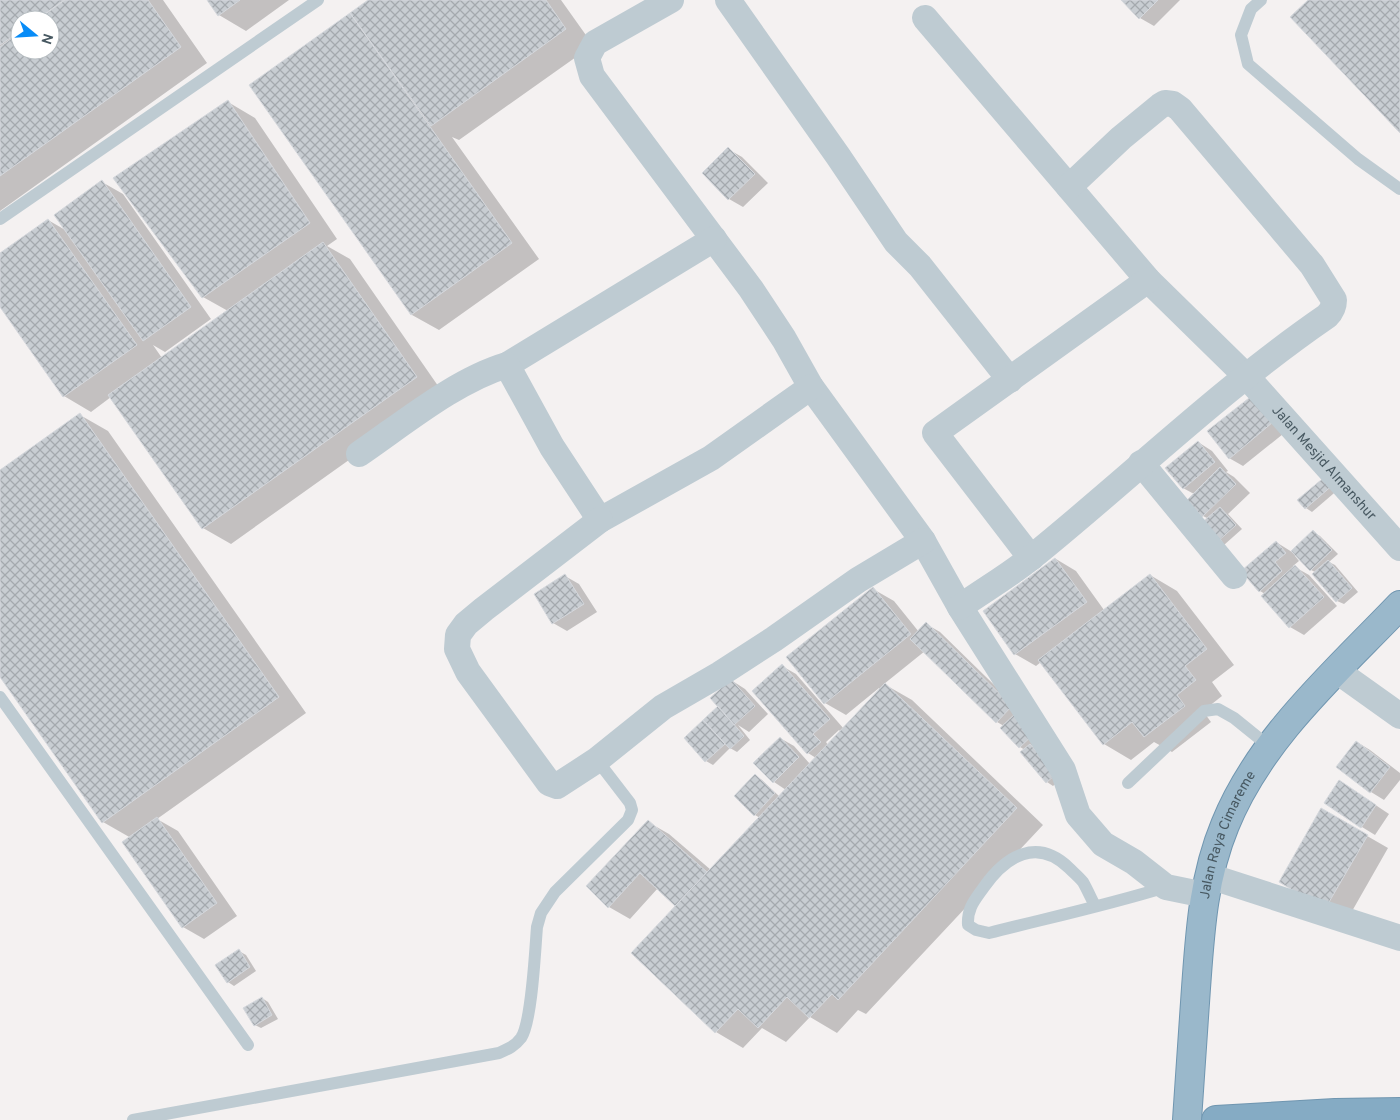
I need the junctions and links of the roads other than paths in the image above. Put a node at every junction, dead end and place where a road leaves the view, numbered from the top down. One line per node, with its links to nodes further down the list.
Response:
1 (318, 0): 8 (lane)
2 (671, 0): 9 (street)
3 (728, 0): 13 (street)
4 (1261, 0): 7 (lane)
5 (925, 18): 6 (street, Jalan Mesjid Almanshur)
6 (1069, 187): 10 (street, Jalan Mesjid Almanshur); 12 (street)
7 (1400, 189)
8 (0, 219)
9 (714, 239): 11 (street); 14 (street)
10 (1148, 280): 12 (street, Jalan Mesjid Almanshur); 13 (street)
11 (507, 365): 15 (street); 17 (street)
12 (1247, 377): 16 (street); 19 (street, Jalan Mesjid Almanshur)
13 (1010, 380): 20 (street)
14 (812, 387): 17 (street); 18 (street)
15 (359, 454)
16 (1141, 463): 20 (street); 21 (street)
17 (600, 520): 28 (street)
18 (923, 541): 23 (street); 28 (street)
19 (1400, 548)
20 (1031, 558): 23 (street)
21 (1234, 576)
22 (1400, 606): 24 (highway, Jalan Raya Cimareme)
23 (960, 607): 31 (street)
24 (1337, 671): 26 (street); 27 (highway, Jalan Raya Cimareme)
25 (0, 697): 34 (lane)
26 (1400, 716)
27 (1270, 747): 29 (lane); 30 (highway, Jalan Raya Cimareme)
28 (597, 760): 36 (lane)
29 (1128, 783)
30 (1207, 885): 31 (street); 33 (street); 37 (highway, Jalan Raya Cimareme)
31 (1166, 887): 32 (lane)
32 (1094, 906): 32 (lane)
33 (1400, 938)
34 (248, 1045)
35 (1400, 1112): 38 (highway)
36 (132, 1120)
37 (1187, 1120)
38 (1216, 1120)

